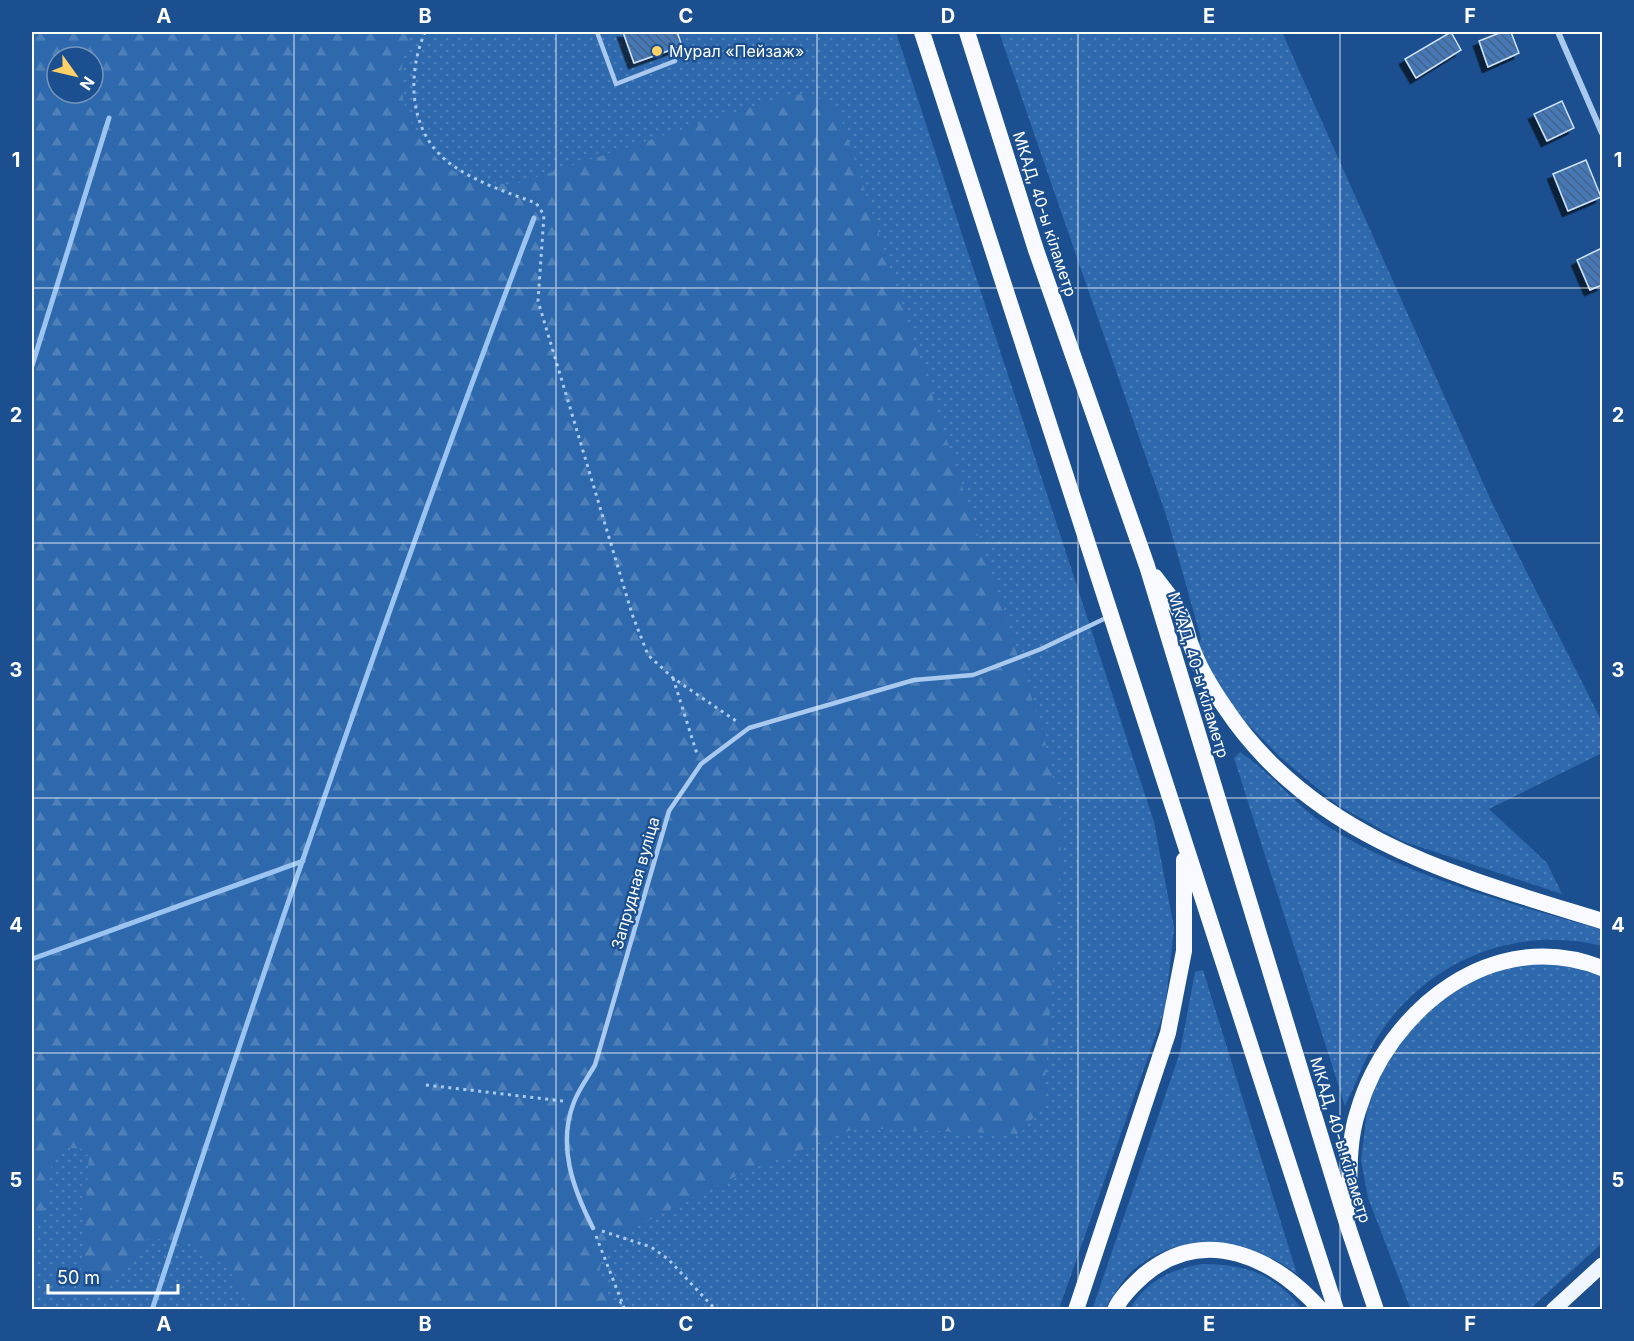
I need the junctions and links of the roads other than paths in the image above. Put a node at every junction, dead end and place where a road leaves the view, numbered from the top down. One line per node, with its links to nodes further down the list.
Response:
1 (597, 32): 5 (lane)
2 (922, 32): 8 (highway)
3 (967, 32): 7 (highway, МКАД, 40-ы кіламетр)
4 (1558, 32): 6 (street)
5 (675, 62)
6 (1602, 134)
7 (1147, 566): 10 (highway); 13 (highway, МКАД, 40-ы кіламетр)
8 (1110, 616): 9 (highway); 12 (lane, Запрудная вуліца)
9 (1184, 844): 15 (highway); 18 (highway)
10 (1602, 921)
11 (1602, 968): 13 (highway)
12 (592, 1228)
13 (1349, 1230): 19 (highway, МКАД, 40-ы кіламетр)
14 (1602, 1265): 20 (main road)
15 (1075, 1307)
16 (1115, 1310): 17 (highway)
17 (1321, 1310)
18 (1336, 1310)
19 (1376, 1310)
20 (1553, 1310)

